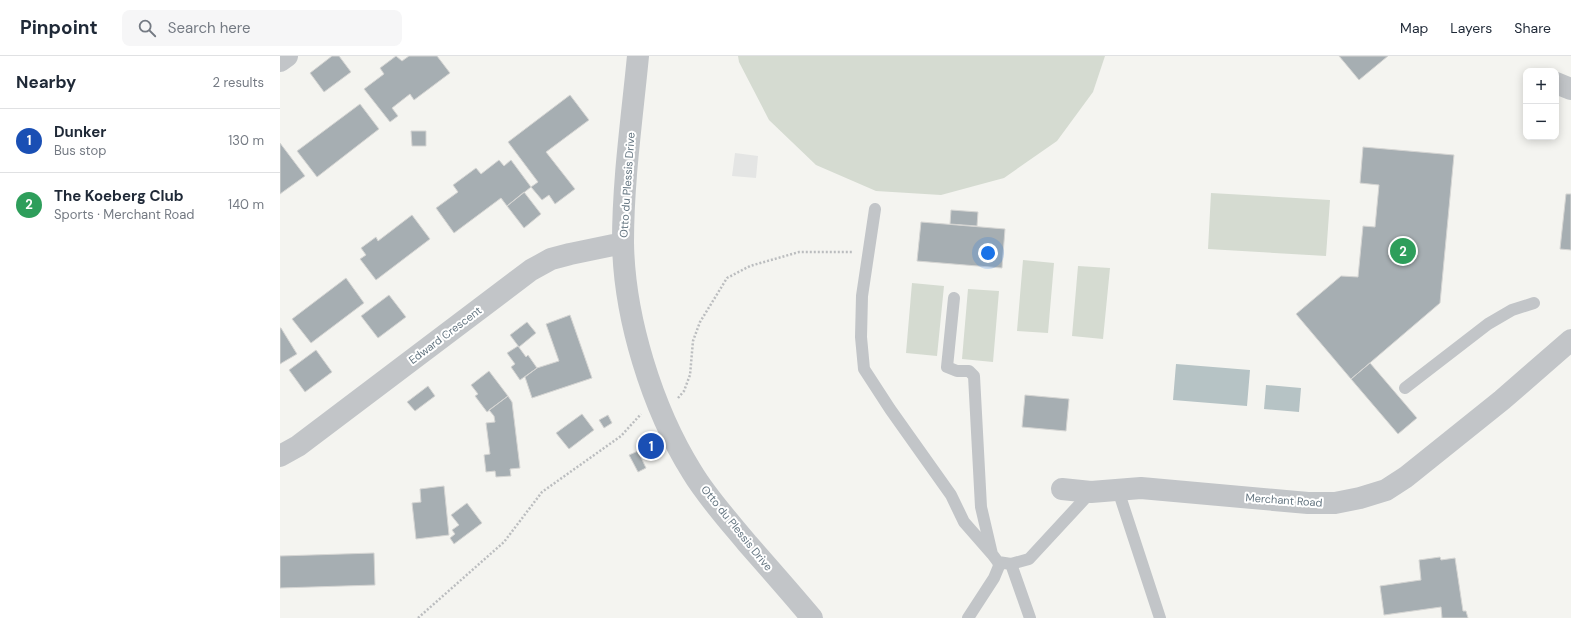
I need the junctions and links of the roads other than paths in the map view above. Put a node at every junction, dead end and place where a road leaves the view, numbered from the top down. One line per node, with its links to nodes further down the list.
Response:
1 (287, 56): 3 (street)
2 (638, 56): 7 (street, Otto du Plessis Drive)
3 (280, 61)
4 (1559, 84): 5 (street)
5 (1571, 89)
6 (875, 209): 16 (lane)
7 (623, 243): 12 (street, Edward Crescent); 18 (street, Otto du Plessis Drive)
8 (954, 298): 16 (lane)
9 (1534, 303): 11 (lane)
10 (1571, 340): 14 (street, Merchant Road)
11 (1405, 388)
12 (280, 456)
13 (1062, 489): 15 (street, Merchant Road)
14 (1118, 490): 15 (street, Merchant Road); 21 (lane)
15 (1091, 492): 17 (lane)
16 (995, 558): 17 (lane); 19 (lane)
17 (1011, 564): 20 (lane)
18 (812, 618)
19 (968, 618)
20 (1030, 618)
21 (1160, 618)

